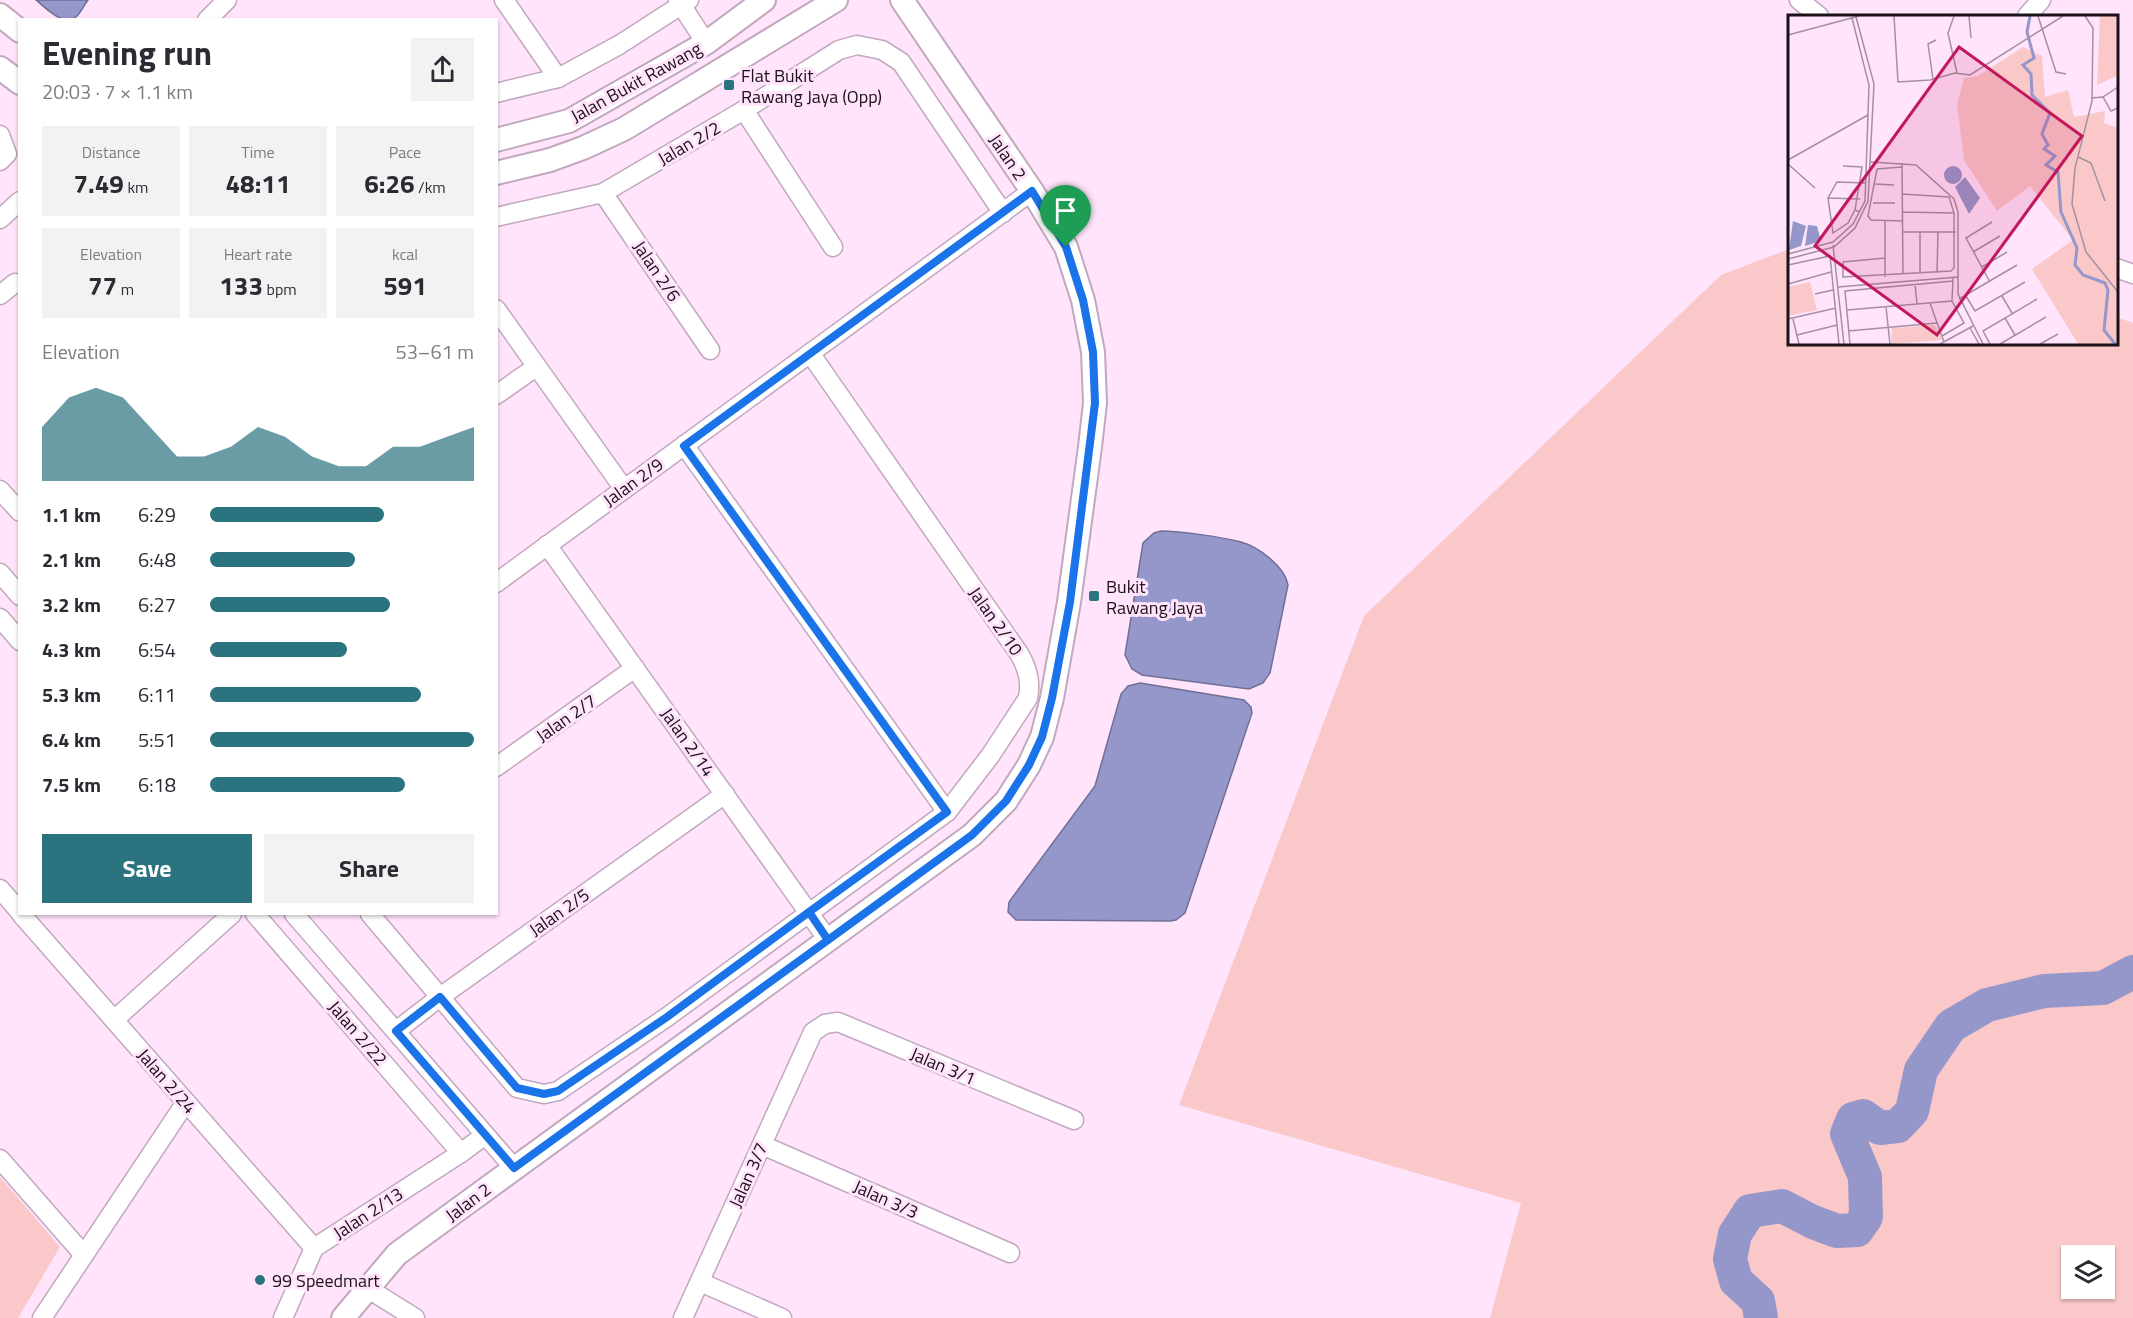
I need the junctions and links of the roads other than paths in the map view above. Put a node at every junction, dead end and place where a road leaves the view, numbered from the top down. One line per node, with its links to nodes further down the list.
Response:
1 (227, 0): 12 (street)
2 (504, 0): 16 (street)
3 (764, 0): 14 (street, Jalan Bukit Rawang)
4 (836, 0): 23 (street, Jalan Bukit Rawang)
5 (902, 0): 24 (street, Jalan 2)
6 (1799, 0): 10 (street)
7 (2041, 0): 11 (street)
8 (683, 2): 14 (street); 16 (street)
9 (0, 15): 13 (street)
10 (1819, 15)
11 (2028, 15)
12 (209, 18)
13 (18, 29)
14 (706, 43): 21 (street, Jalan Bukit Rawang)
15 (0, 68): 17 (street)
16 (558, 78): 18 (street)
17 (18, 82)
18 (498, 93)
19 (744, 110): 25 (street, Jalan 2/2); 27 (street, Jalan 2/2); 30 (street)
20 (0, 135): 22 (street)
21 (498, 139)
22 (0, 161)
23 (498, 172)
24 (1032, 191): 27 (street, Jalan 2/9); 62 (street, Jalan 2)
25 (603, 193): 28 (street, Jalan 2/2); 36 (street, Jalan 2/6)
26 (18, 203): 29 (street)
27 (1003, 213): 37 (street, Jalan 2/9)
28 (498, 217)
29 (0, 219)
30 (833, 248)
31 (2118, 269): 32 (street)
32 (2133, 274)
33 (18, 284): 34 (street)
34 (0, 295)
35 (498, 312): 38 (street)
36 (710, 350)
37 (810, 353): 40 (street, Jalan 2/9); 53 (street, Jalan 2/10)
38 (536, 367): 39 (street); 41 (street)
39 (498, 394)
40 (684, 446): 41 (street, Jalan 2/9); 53 (street)
41 (624, 489): 44 (street, Jalan 2/9)
42 (0, 490): 43 (street)
43 (18, 510)
44 (547, 545): 46 (street, Jalan 2/9); 50 (street, Jalan 2/14)
45 (0, 573): 47 (street)
46 (498, 582)
47 (18, 594)
48 (0, 618): 49 (street)
49 (18, 639)
50 (635, 668): 51 (street, Jalan 2/7); 52 (street, Jalan 2/14)
51 (498, 766)
52 (725, 795): 56 (street, Jalan 2/14); 63 (street, Jalan 2/5)
53 (947, 812): 56 (street, Jalan 2/10)
54 (0, 889): 55 (street, Jalan 2/24)
55 (18, 911)
56 (809, 912): 62 (street, Jalan 2/14); 63 (street, Jalan 2/10)
57 (22, 915): 64 (street, Jalan 2/24)
58 (231, 915): 64 (street)
59 (256, 915): 71 (street, Jalan 2/22)
60 (295, 915): 65 (street)
61 (371, 915): 63 (street, Jalan 2/10)
62 (828, 940): 73 (street, Jalan 2)
63 (440, 997): 65 (street, Jalan 2/5)
64 (114, 1020): 67 (street, Jalan 2/24)
65 (396, 1031): 69 (street)
66 (813, 1032): 68 (street, Jalan 3/1); 70 (street, Jalan 3/7)
67 (186, 1102): 74 (street, Jalan 2/24); 76 (street)
68 (1074, 1120)
69 (485, 1135): 71 (street, Jalan 2/13); 73 (street)
70 (762, 1145): 75 (street, Jalan 3/3); 77 (street, Jalan 3/7)
71 (461, 1153): 74 (street, Jalan 2/13)
72 (0, 1159): 76 (street)
73 (514, 1168): 78 (street, Jalan 2)
74 (314, 1248): 80 (street, Jalan 2/13)
75 (1010, 1253)
76 (84, 1255): 79 (street)
77 (700, 1282): 83 (street, Jalan 3/7); 84 (street)
78 (367, 1288): 81 (street, Jalan 2); 82 (street)
79 (42, 1318)
80 (283, 1318)
81 (343, 1318)
82 (415, 1318)
83 (683, 1318)
84 (782, 1318)

